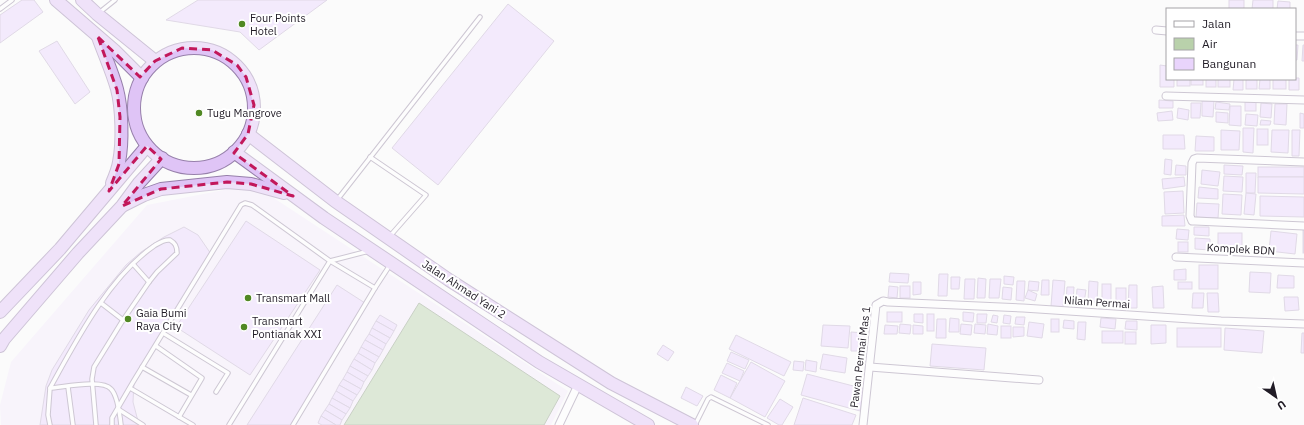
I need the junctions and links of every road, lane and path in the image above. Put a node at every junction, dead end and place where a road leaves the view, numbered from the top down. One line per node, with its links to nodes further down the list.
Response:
1 (12, 0): 5 (lane)
2 (56, 0): 10 (highway)
3 (82, 0): 6 (highway)
4 (115, 0): 6 (lane)
5 (0, 9)
6 (97, 14): 11 (highway)
7 (480, 17): 18 (lane)
8 (1156, 30): 9 (street)
9 (1166, 31)
10 (98, 37): 12 (highway); 21 (highway)
11 (156, 61): 12 (highway); 15 (highway)
12 (142, 78): 16 (highway)
13 (1166, 96): 14 (street)
14 (1304, 100)
15 (248, 134): 17 (highway); 23 (highway, Jalan Ahmad Yani 2)
16 (147, 146): 19 (highway); 21 (highway)
17 (234, 152): 19 (highway); 22 (highway, Jalan Ahmad Yani 2)
18 (370, 157): 23 (lane); 26 (lane)
19 (162, 158): 24 (highway)
20 (1304, 162): 25 (street)
21 (109, 191): 37 (highway)
22 (293, 196): 24 (highway); 27 (highway, Jalan Ahmad Yani 2)
23 (335, 201): 26 (highway, Jalan Ahmad Yani 2)
24 (122, 206): 41 (highway)
25 (1304, 226)
26 (389, 238): 66 (highway, Jalan Ahmad Yani 2)
27 (373, 251): 29 (lane); 30 (highway, Jalan Ahmad Yani 2)
28 (1176, 257): 31 (street, Komplek BDN)
29 (330, 260): 34 (lane); 40 (lane); 62 (lane)
30 (391, 263): 34 (lane); 47 (highway, Jalan Ahmad Yani 2)
31 (1304, 263)
32 (133, 264): 33 (lane); 33 (lane); 36 (lane)
33 (149, 282): 38 (lane)
34 (375, 288): 63 (lane)
35 (888, 302): 39 (street, Nilam Permai); 44 (street, Pawan Permai Mas 1)
36 (101, 303): 38 (lane); 49 (lane)
37 (0, 312)
38 (123, 320): 46 (lane)
39 (1304, 324)
40 (164, 333): 42 (lane); 51 (lane)
41 (0, 346)
42 (156, 346): 43 (lane); 52 (lane)
43 (142, 367): 50 (lane); 52 (lane)
44 (870, 367): 45 (street); 69 (street, Pawan Permai Mas 1)
45 (1039, 380)
46 (92, 383): 48 (lane); 57 (lane); 59 (lane)
47 (578, 385): 64 (street); 65 (highway, Jalan Ahmad Yani 2)
48 (68, 387): 49 (lane); 56 (lane)
49 (50, 388): 55 (lane)
50 (130, 388): 53 (lane); 54 (lane)
51 (216, 392)
52 (191, 395): 54 (lane)
53 (118, 409): 58 (lane); 60 (lane)
54 (179, 417): 61 (lane)
55 (50, 425)
56 (73, 425)
57 (96, 425)
58 (112, 425)
59 (121, 425)
60 (142, 425)
61 (193, 425)
62 (228, 425)
63 (293, 425)
64 (559, 425)
65 (648, 425)
66 (692, 425)
67 (695, 425): 68 (lane)
68 (768, 425)
69 (864, 425)

